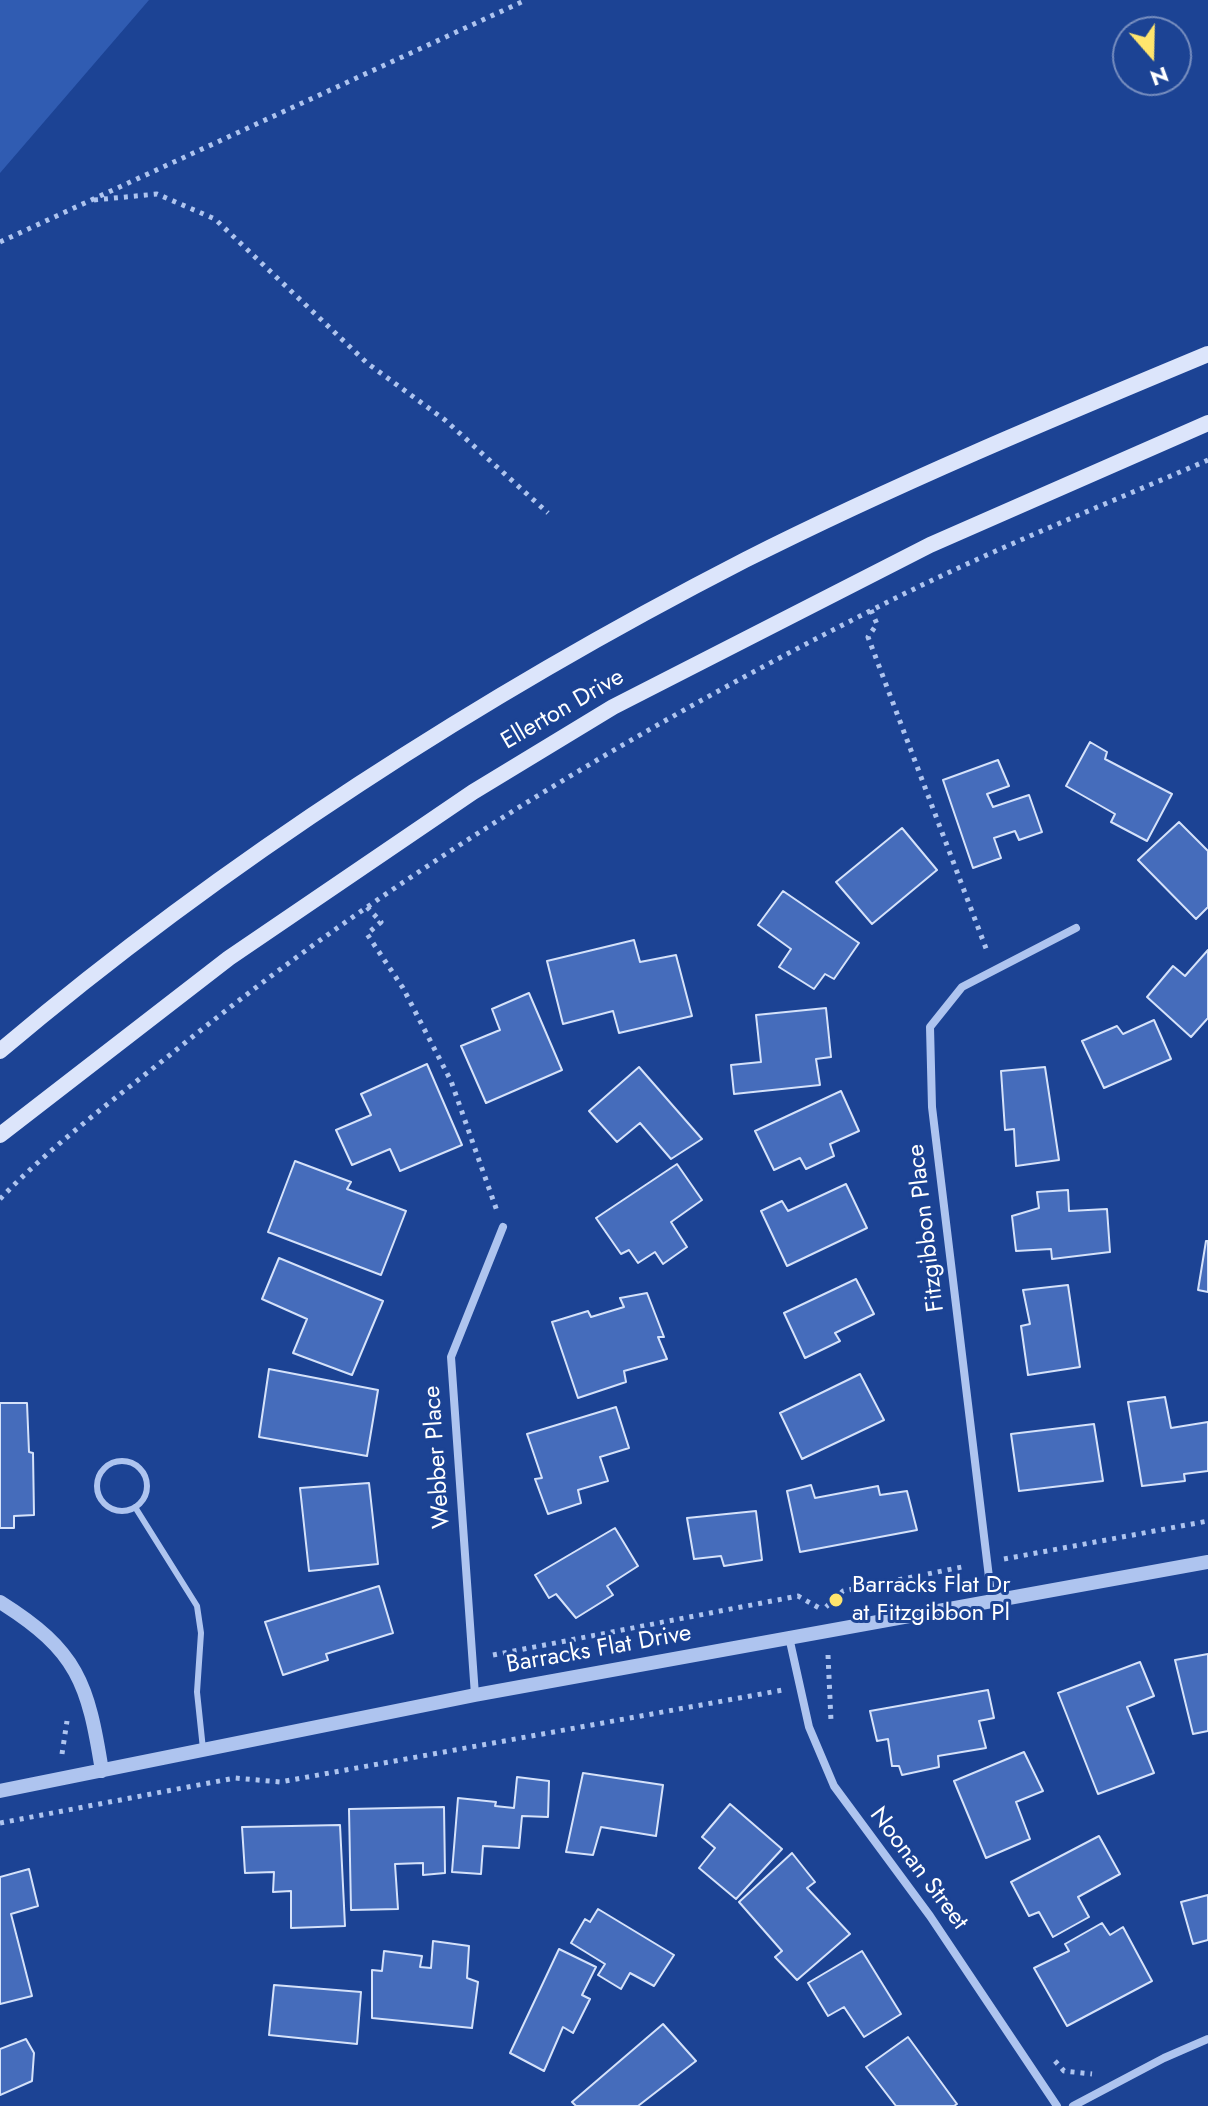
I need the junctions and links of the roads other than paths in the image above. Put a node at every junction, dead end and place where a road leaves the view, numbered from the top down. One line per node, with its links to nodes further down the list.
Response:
1 (1208, 354): 4 (main road, Ellerton Drive)
2 (1208, 423): 5 (main road, Ellerton Drive)
3 (1076, 928): 10 (street, Fitzgibbon Place)
4 (0, 1051)
5 (0, 1135)
6 (503, 1227): 12 (street, Webber Place)
7 (135, 1507): 7 (lane); 13 (lane)
8 (1208, 1562): 10 (street, Barracks Flat Drive)
9 (0, 1602): 14 (street)
10 (992, 1602): 11 (street, Barracks Flat Drive)
11 (789, 1637): 12 (street, Barracks Flat Drive); 17 (street, Noonan Street)
12 (475, 1695): 13 (street, Barracks Flat Drive)
13 (203, 1753): 14 (street, Barracks Flat Drive)
14 (102, 1771): 15 (street, Barracks Flat Drive)
15 (0, 1791)
16 (1208, 2039): 18 (street)
17 (1057, 2106)
18 (1073, 2106)

